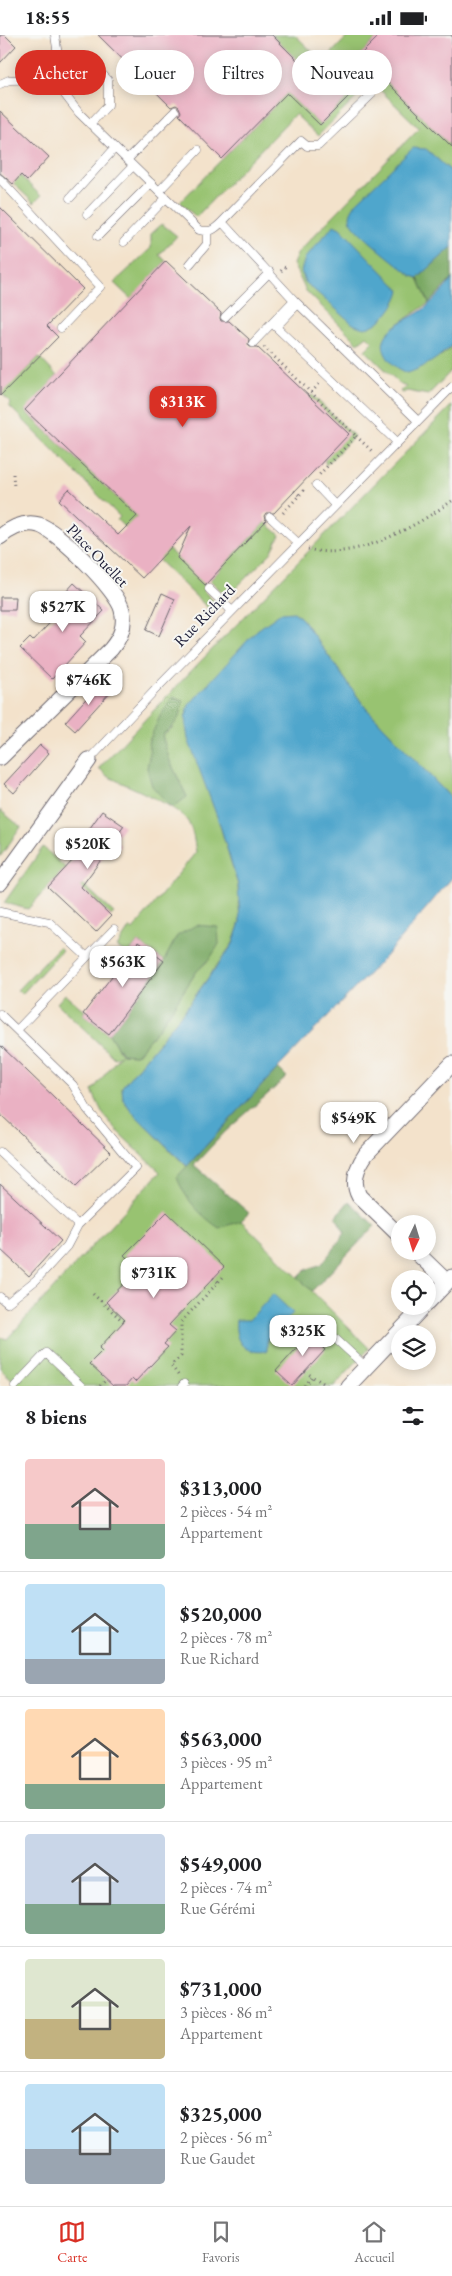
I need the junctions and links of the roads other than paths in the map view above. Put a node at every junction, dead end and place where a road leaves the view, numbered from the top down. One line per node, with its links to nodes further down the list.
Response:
1 (55, 35): 2 (lane)
2 (57, 50)
3 (106, 78): 9 (lane)
4 (15, 80): 5 (lane)
5 (0, 84)
6 (65, 95): 9 (lane)
7 (370, 95): 19 (lane)
8 (175, 111): 12 (lane)
9 (90, 124): 10 (lane)
10 (115, 148): 12 (lane); 16 (lane)
11 (198, 150): 15 (lane)
12 (130, 163): 14 (lane); 18 (lane)
13 (0, 179): 27 (lane)
14 (150, 183): 15 (lane); 21 (lane)
15 (159, 191): 17 (lane)
16 (70, 198)
17 (166, 198): 20 (lane); 22 (lane)
18 (87, 214)
19 (222, 222): 20 (lane); 24 (lane)
20 (207, 232): 23 (lane)
21 (98, 236)
22 (124, 242)
23 (190, 264)
24 (270, 272): 25 (lane); 26 (lane)
25 (296, 302): 28 (lane); 30 (lane); 31 (lane)
26 (225, 317)
27 (61, 328)
28 (253, 343)
29 (452, 387): 30 (lane, Rue Richard)
30 (418, 421): 31 (lane, Rue Richard)
31 (397, 442): 33 (lane, Rue Richard)
32 (316, 485): 33 (lane)
33 (335, 505): 36 (lane, Rue Richard)
34 (270, 517): 36 (lane)
35 (0, 537): 39 (street, Place Ouellet)
36 (297, 545): 38 (lane, Rue Richard)
37 (209, 589): 38 (lane)
38 (232, 611): 40 (lane, Rue Richard)
39 (0, 758)
40 (89, 760): 41 (street, Rue Richard)
41 (0, 883)
42 (0, 912): 44 (lane)
43 (114, 929): 44 (lane)
44 (87, 957): 46 (lane)
45 (0, 1014): 46 (lane)
46 (17, 1030): 49 (lane)
47 (452, 1063): 50 (street)
48 (0, 1152): 49 (lane)
49 (78, 1225): 55 (lane)
50 (391, 1228)
51 (426, 1260): 52 (street)
52 (450, 1279): 53 (street)
53 (436, 1294)
54 (0, 1297): 55 (lane)
55 (4, 1304)
56 (415, 1315): 58 (street)
57 (326, 1330): 58 (lane)
58 (366, 1367): 61 (street)
59 (15, 1386): 60 (lane)
60 (81, 1386)
61 (348, 1386)

